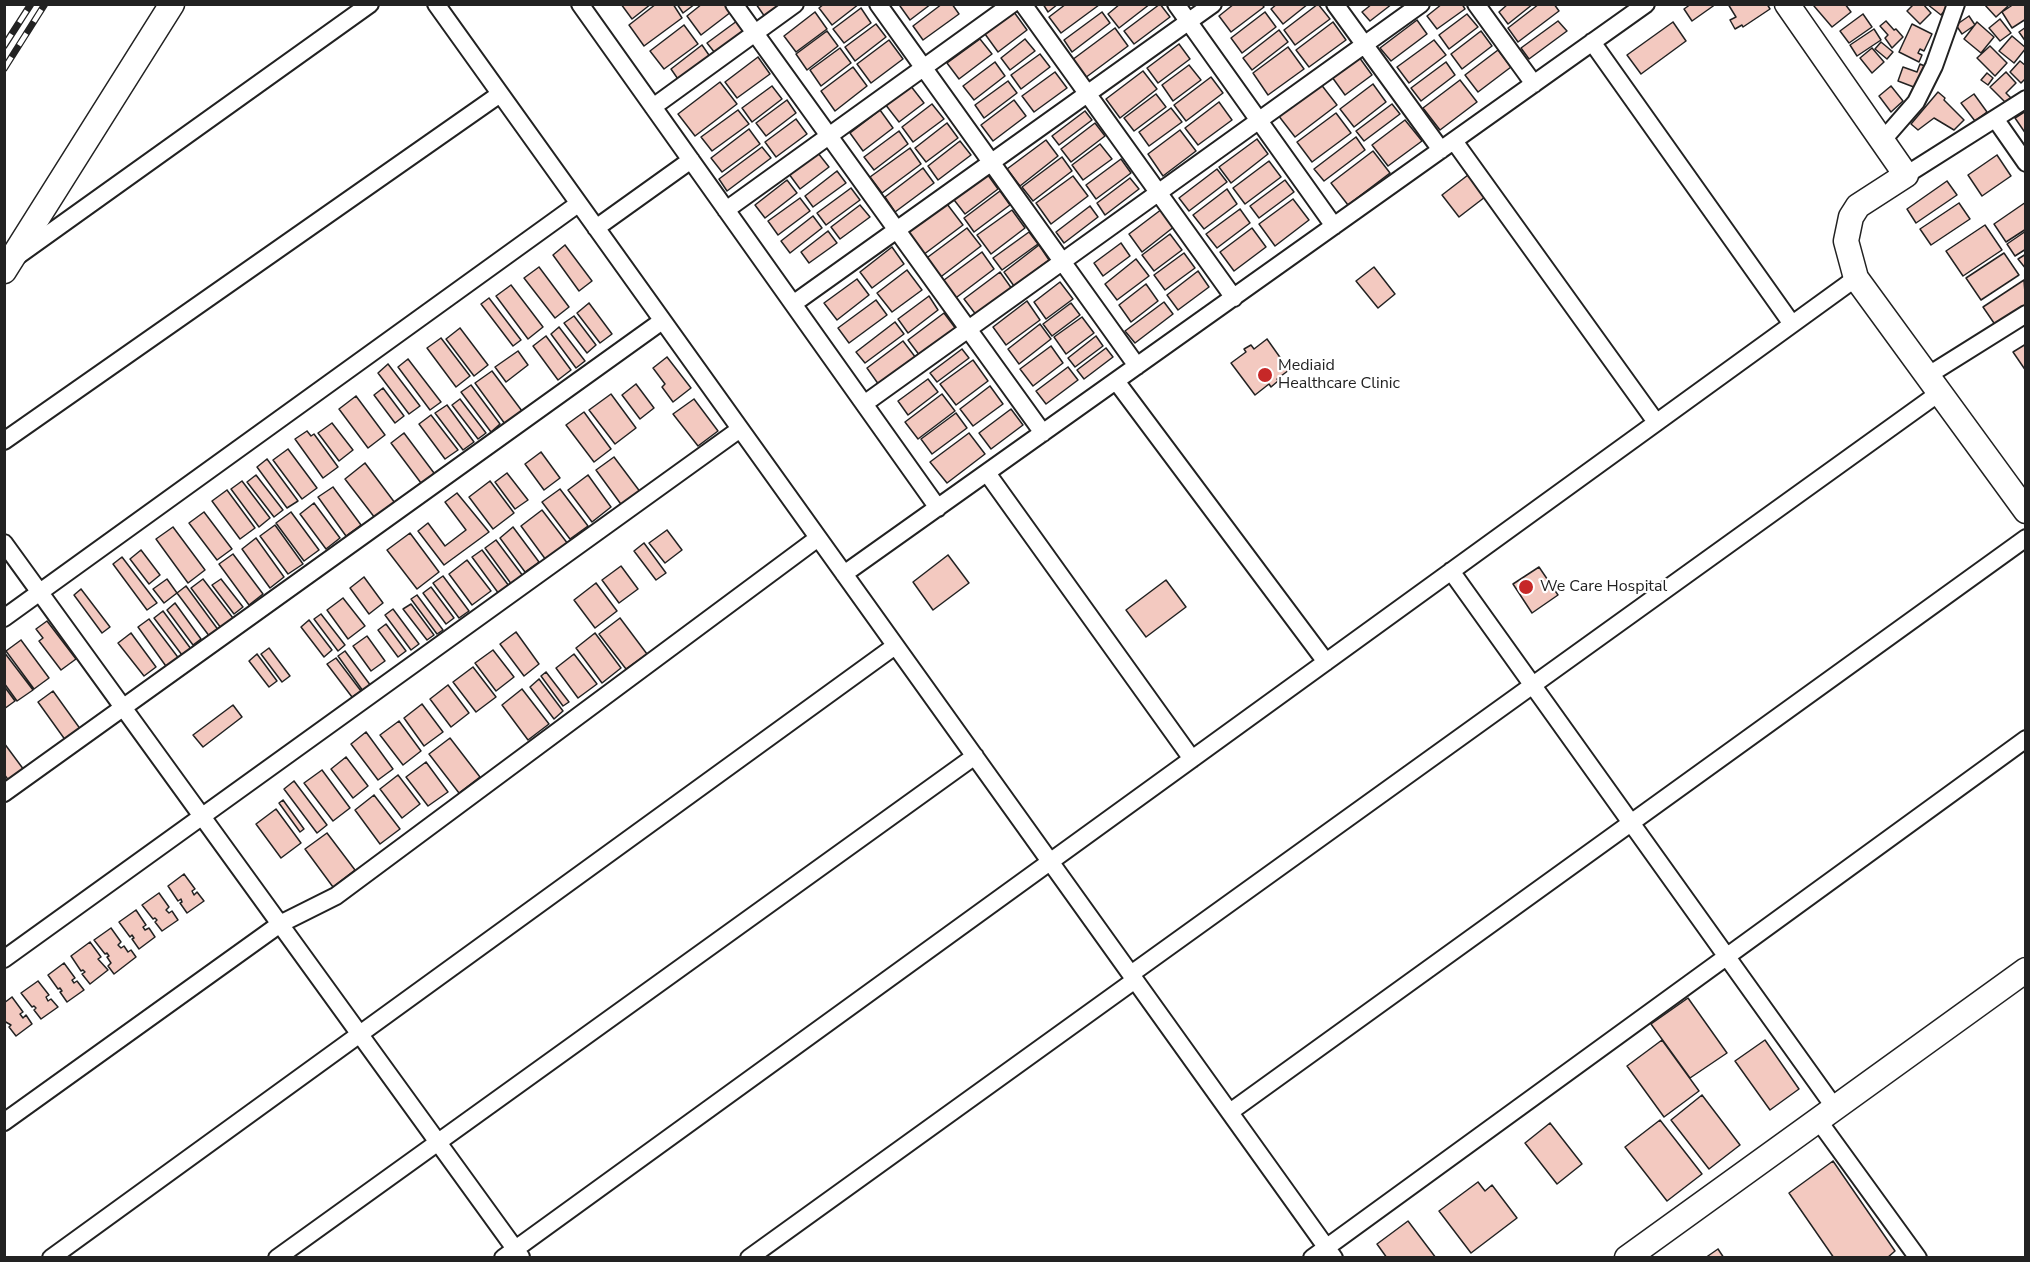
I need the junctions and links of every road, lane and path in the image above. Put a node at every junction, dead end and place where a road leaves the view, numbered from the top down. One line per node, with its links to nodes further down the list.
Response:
1 (172, 4): 44 (street)
2 (370, 4): 44 (street)
3 (436, 4): 24 (street)
4 (734, 4): 19 (street)
5 (795, 4): 19 (street)
6 (878, 4): 22 (street)
7 (1012, 4): 22 (street)
8 (1023, 4): 25 (street)
9 (1176, 4): 18 (street)
10 (1213, 4): 18 (street)
11 (1335, 4): 21 (street)
12 (1421, 4): 21 (street)
13 (1476, 4): 23 (street)
14 (1787, 4): 31 (street)
15 (1956, 4): 31 (street)
16 (585, 6): 27 (street)
17 (1635, 8): 20 (street)
18 (1188, 22): 25 (street); 29 (street)
19 (755, 33): 27 (street); 30 (street)
20 (1592, 42): 23 (street); 50 (street)
21 (1365, 45): 29 (street); 32 (street)
22 (923, 68): 30 (street); 34 (street)
23 (1534, 84): 32 (street)
24 (500, 94): 38 (street); 59 (street)
25 (1087, 94): 34 (street); 37 (street)
26 (2025, 99): 28 (street)
27 (653, 106): 33 (street)
28 (1996, 120): 35 (street); 36 (street)
29 (1259, 121): 37 (street); 40 (street)
30 (829, 136): 39 (street); 42 (street)
31 (1882, 141): 36 (street)
32 (1448, 145): 40 (street); 56 (street)
33 (691, 160): 39 (street); 41 (street)
34 (991, 163): 42 (street); 43 (street)
35 (2025, 163)
36 (1906, 175): 45 (street)
37 (1158, 193): 43 (street); 46 (street)
38 (578, 204): 41 (street); 68 (street)
39 (726, 210): 47 (street)
40 (1334, 226): 46 (street)
41 (596, 228): 49 (street)
42 (897, 230): 47 (street); 51 (street)
43 (1062, 262): 51 (street); 52 (street)
44 (8, 266)
45 (1856, 278): 50 (street); 54 (street)
46 (1234, 298): 52 (street)
47 (793, 304): 55 (street)
48 (2025, 314): 54 (street)
49 (662, 321): 57 (street); 73 (street)
50 (1792, 324): 56 (street)
51 (968, 329): 55 (street); 58 (street)
52 (1137, 366): 53 (street)
53 (1116, 381): 58 (street); 71 (street)
54 (1933, 384): 62 (street); 72 (street)
55 (864, 404): 61 (street)
56 (1656, 422): 66 (street)
57 (740, 429): 63 (street); 78 (street)
58 (1043, 433): 60 (street)
59 (4, 441)
60 (987, 473): 61 (street); 76 (street)
61 (938, 508): 67 (street)
62 (2025, 511)
63 (818, 538): 67 (street); 81 (street)
64 (2025, 538): 79 (street)
65 (4, 543): 68 (street)
66 (1451, 571): 71 (street); 72 (street)
67 (844, 574): 70 (street)
68 (40, 592): 69 (street); 73 (street)
69 (4, 618)
70 (895, 646): 75 (street); 86 (street)
71 (1326, 662): 76 (street)
72 (1532, 685): 79 (street); 85 (street)
73 (123, 707): 77 (street); 78 (street)
74 (2025, 739): 82 (street)
75 (975, 756): 80 (street); 90 (street)
76 (1192, 759): 80 (street)
77 (4, 793)
78 (202, 816): 81 (street); 83 (street)
79 (1631, 823): 82 (street); 87 (street)
80 (1050, 862): 85 (street); 92 (street)
81 (280, 924): 86 (street); 89 (street)
82 (1726, 956): 88 (street); 91 (street)
83 (4, 959)
84 (2025, 970): 88 (street)
85 (1133, 977): 87 (street); 95 (street)
86 (360, 1034): 90 (street); 93 (street)
87 (1230, 1112): 91 (street)
88 (1827, 1114): 97 (street); 98 (street)
89 (4, 1122)
90 (438, 1142): 92 (street); 94 (street)
91 (1330, 1252): 96 (street)
92 (513, 1255)
93 (51, 1257)
94 (277, 1257)
95 (748, 1257)
96 (1312, 1257)
97 (1628, 1257)
98 (1918, 1257)

